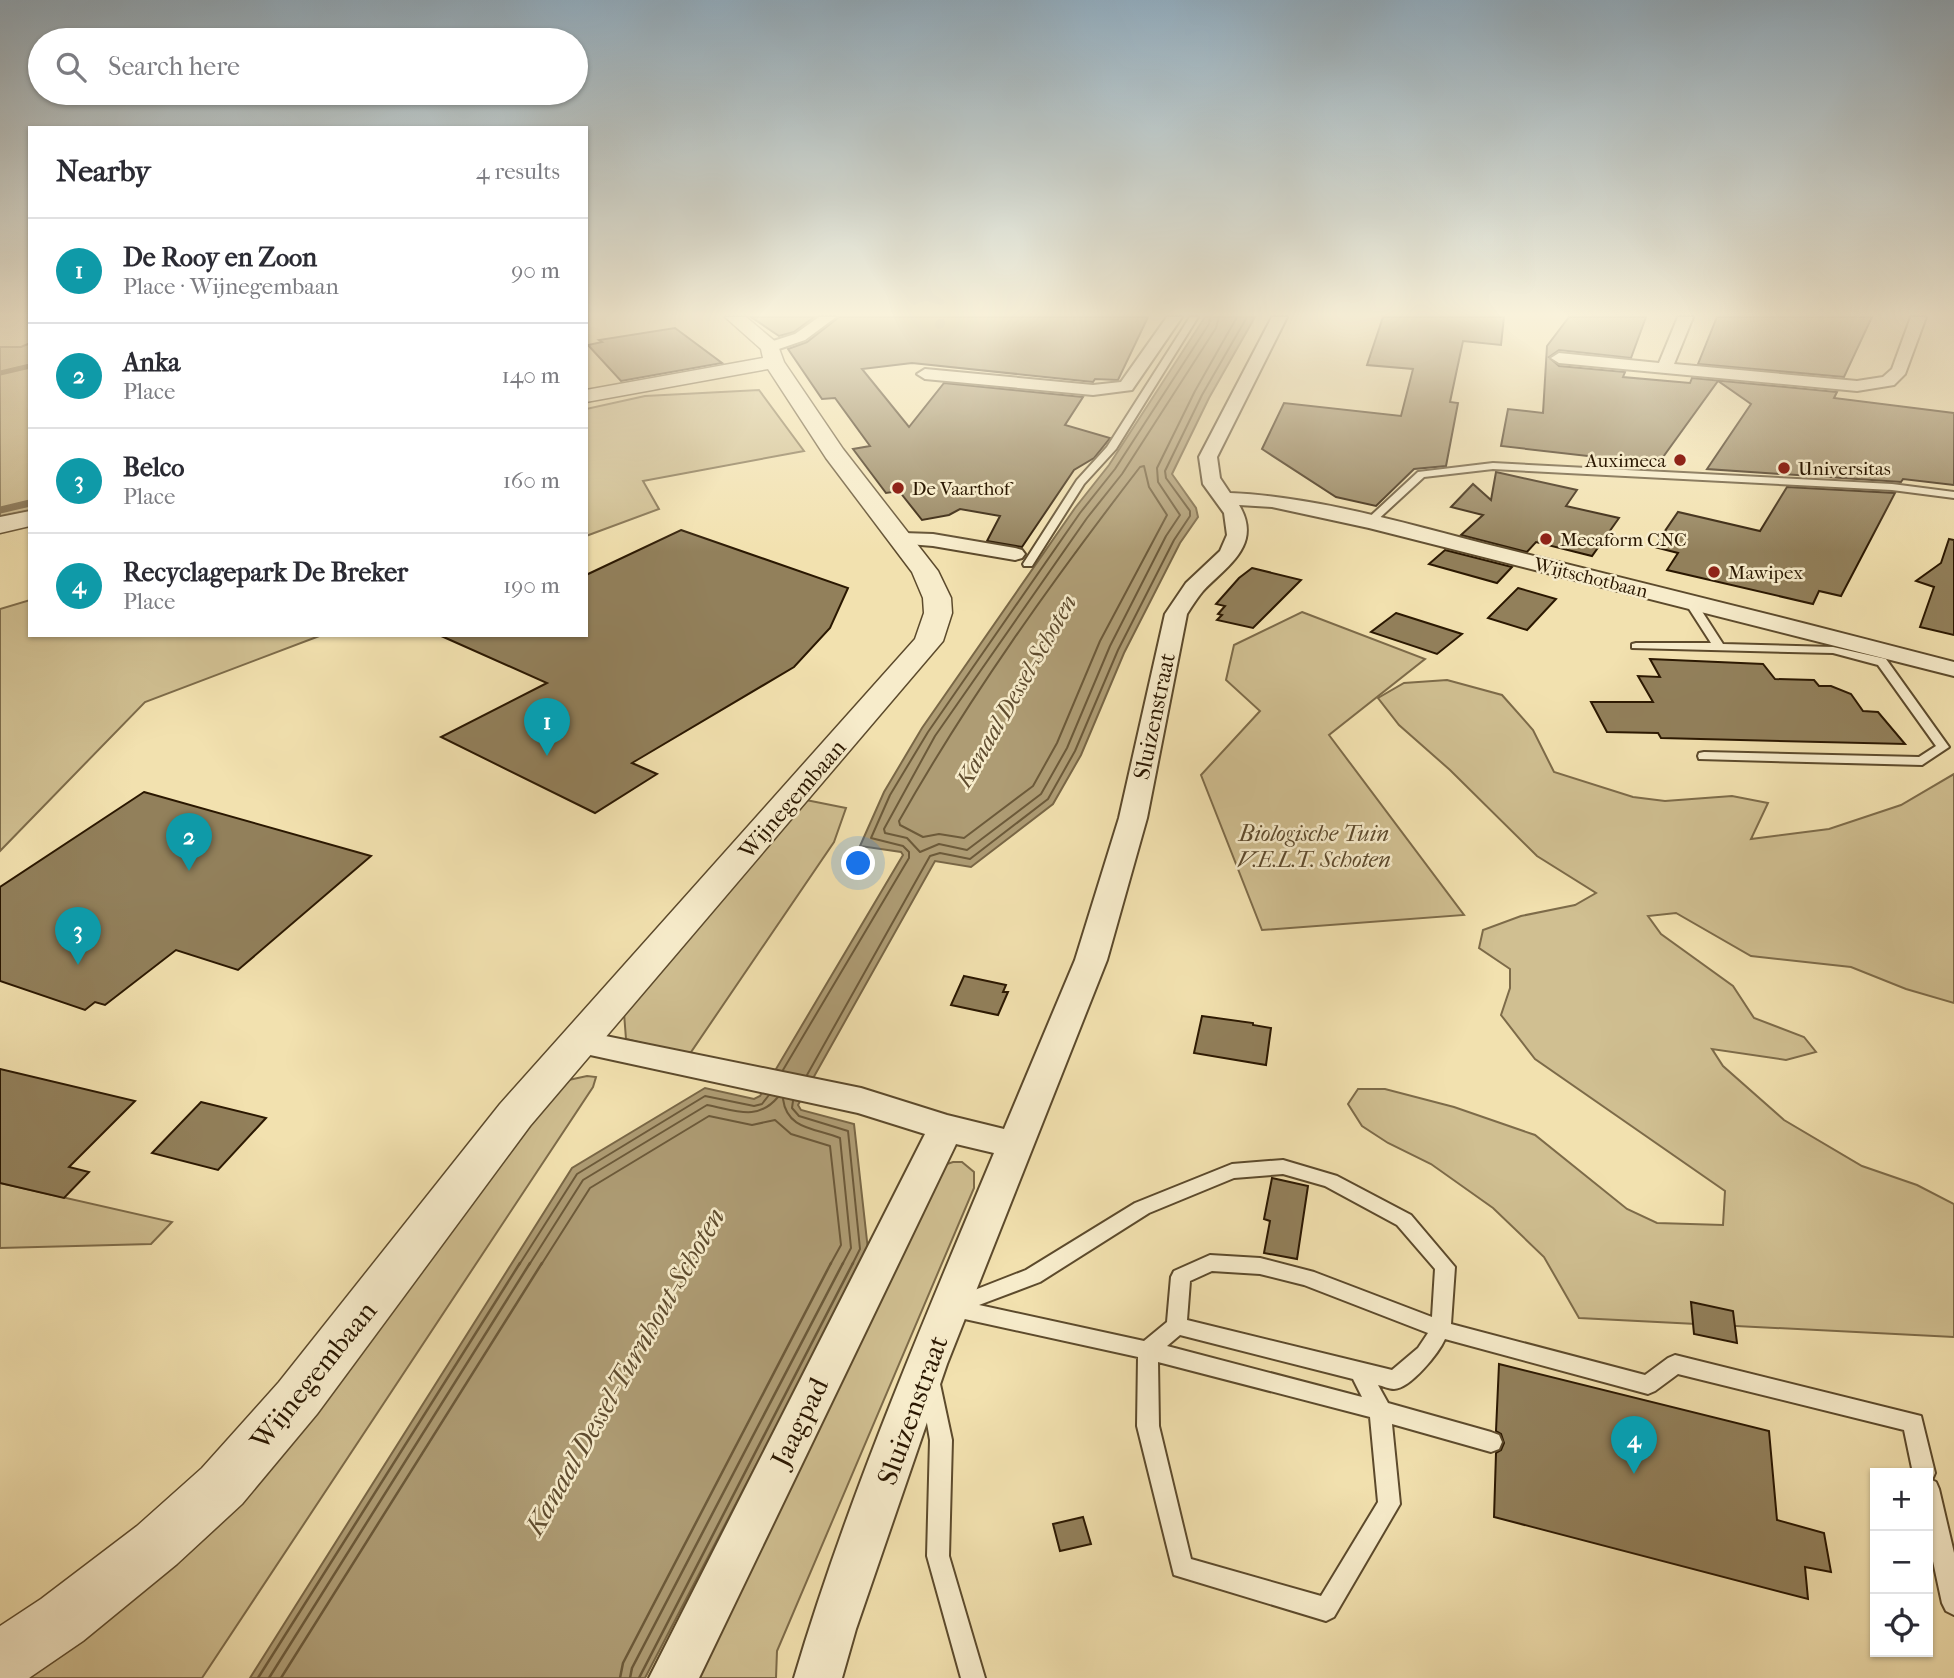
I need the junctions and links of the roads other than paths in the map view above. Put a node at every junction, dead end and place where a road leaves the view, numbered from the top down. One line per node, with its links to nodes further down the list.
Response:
1 (797, 395): 9 (street, Wijnegembaan)
2 (1145, 395): 10 (lane)
3 (1240, 395): 5 (street, Sluizenstraat)
4 (1954, 495): 7 (lane)
5 (1225, 499): 7 (street, Wijtschotbaan); 19 (street, Sluizenstraat)
6 (28, 518): 8 (street)
7 (1369, 522): 11 (street, Wijtschotbaan)
8 (0, 525)
9 (903, 539): 10 (street); 17 (street, Wijnegembaan)
10 (1021, 559)
11 (1690, 601): 13 (lane); 14 (street, Wijtschotbaan)
12 (1636, 646): 13 (lane)
13 (1719, 647): 14 (lane)
14 (1879, 655): 15 (street, Wijtschotbaan); 16 (lane)
15 (1954, 669)
16 (1704, 756)
17 (581, 1042): 18 (street); 31 (street, Wijnegembaan)
18 (946, 1128): 19 (street); 32 (street, Jaagpad)
19 (1014, 1145): 20 (street, Sluizenstraat)
20 (950, 1308): 22 (lane); 23 (lane); 24 (street, Sluizenstraat)
21 (1177, 1326): 22 (lane); 23 (lane); 25 (lane)
22 (1442, 1330): 25 (lane); 28 (lane)
23 (1148, 1350): 26 (lane); 26 (lane)
24 (926, 1364): 33 (street, Sluizenstraat); 34 (lane)
25 (1361, 1373): 26 (lane)
26 (1380, 1410): 27 (lane)
27 (1491, 1442)
28 (1923, 1468)
29 (1933, 1511): 30 (lane)
30 (1954, 1604)
31 (0, 1662)
32 (673, 1678)
33 (818, 1678)
34 (973, 1678)

